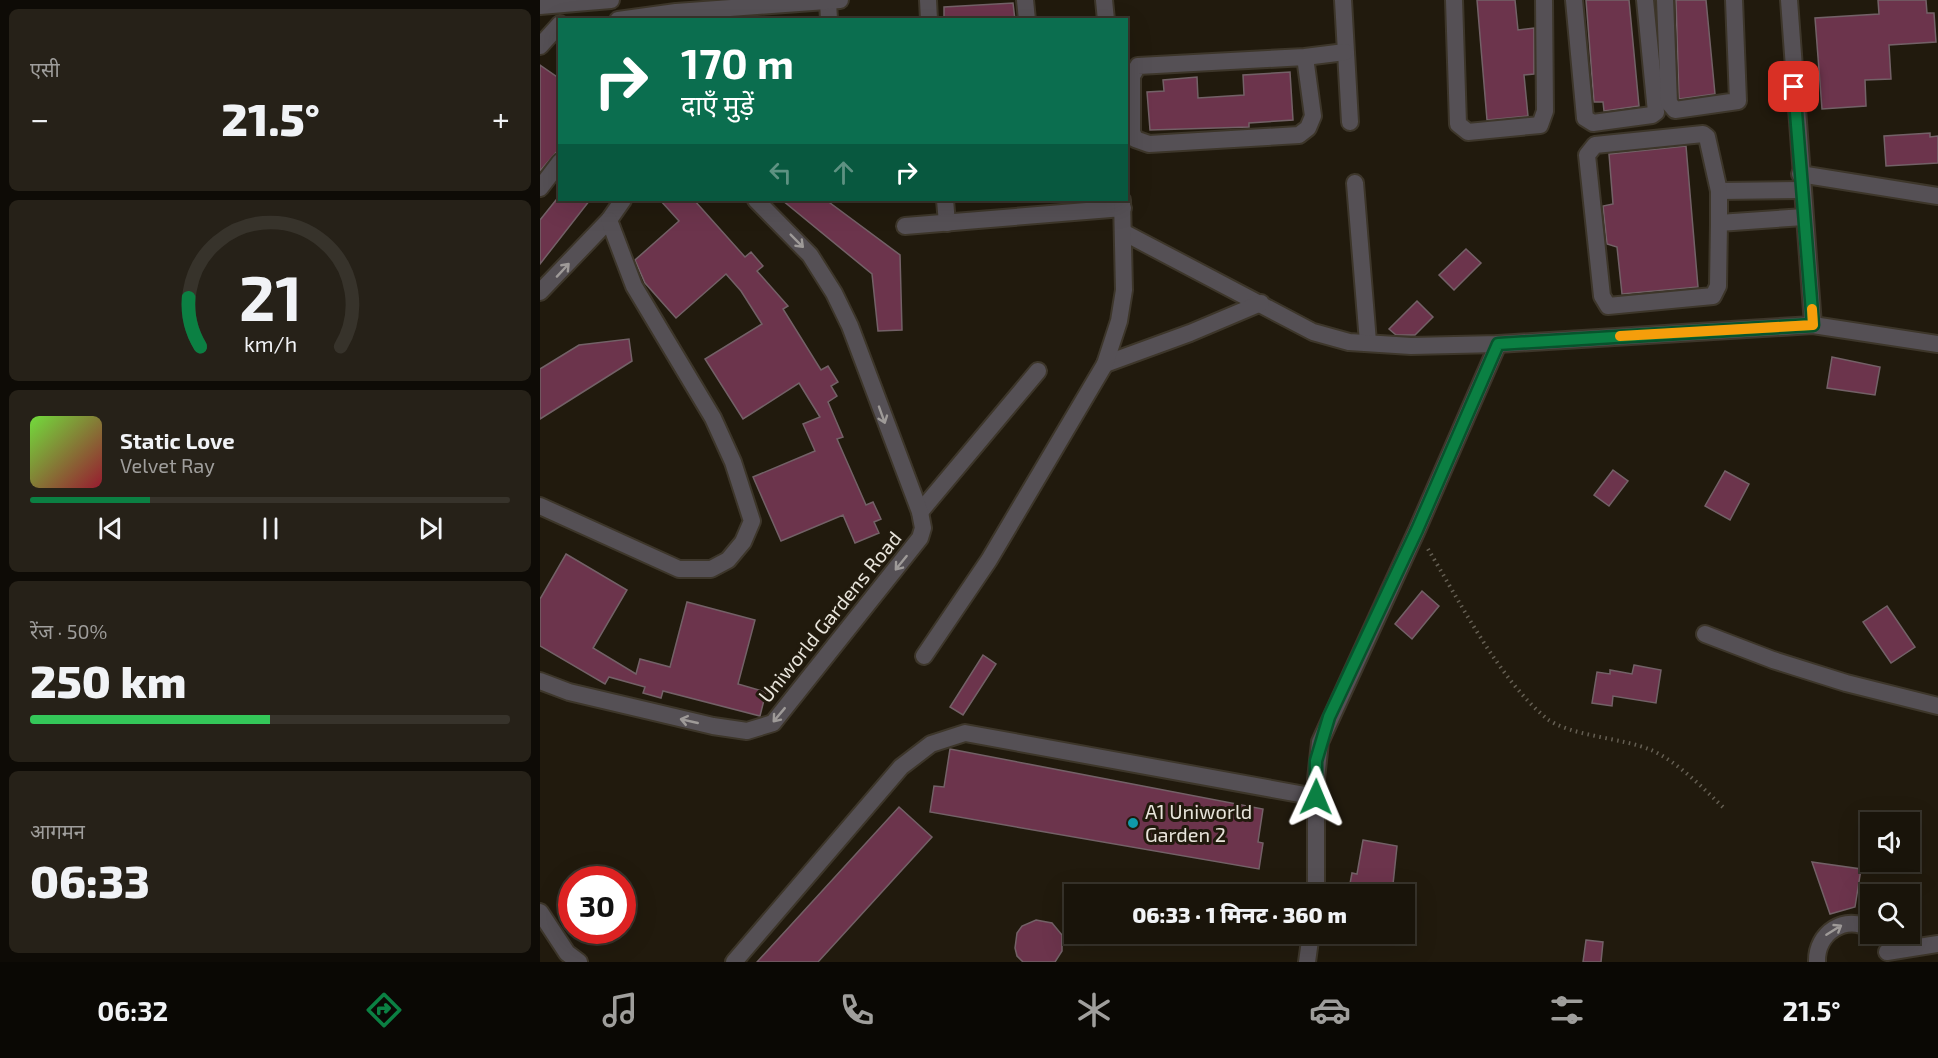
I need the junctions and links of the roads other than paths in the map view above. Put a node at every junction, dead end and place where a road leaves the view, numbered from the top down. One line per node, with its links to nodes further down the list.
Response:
1 (611, 0): 15 (street)
2 (840, 0): 14 (street)
3 (928, 0): 20 (street)
4 (1025, 0): 21 (street)
5 (1104, 0): 22 (street)
6 (1343, 0): 27 (street)
7 (1454, 0): 8 (street)
8 (1544, 0)
9 (1574, 0): 10 (street)
10 (1645, 0)
11 (1665, 0): 12 (street)
12 (1734, 0)
13 (1789, 0): 31 (street)
14 (828, 1): 16 (street); 19 (street)
15 (540, 6)
16 (711, 15): 17 (street)
17 (673, 16): 18 (street)
18 (646, 18)
19 (829, 18)
20 (930, 18)
21 (1027, 18)
22 (1106, 18)
23 (558, 23): 24 (street)
24 (540, 25)
25 (558, 25): 26 (street)
26 (540, 46)
27 (1345, 52): 28 (street); 29 (street)
28 (1305, 57): 28 (street)
29 (1350, 122)
30 (558, 165): 33 (street)
31 (1801, 182): 34 (street); 35 (street); 41 (street)
32 (1355, 183): 50 (street)
33 (540, 188)
34 (1719, 191): 44 (street); 44 (street)
35 (1938, 196)
36 (622, 201): 42 (street)
37 (757, 201): 56 (street, Uniworld Gardens Road, one-way to 56)
38 (945, 201): 43 (street)
39 (1122, 204): 40 (street); 46 (street)
40 (1044, 206): 43 (street)
41 (1804, 217): 44 (street); 49 (street)
42 (609, 220): 47 (street, one-way to 42); 55 (street)
43 (947, 223): 45 (street)
44 (1719, 223)
45 (905, 226)
46 (1123, 232): 48 (street); 53 (street)
47 (540, 292)
48 (1261, 303): 50 (street); 53 (street)
49 (1813, 325): 51 (street); 52 (street)
50 (1368, 342): 51 (street)
51 (1498, 344): 61 (street)
52 (1938, 344)
53 (1105, 364): 58 (street)
54 (1038, 371): 56 (street)
55 (540, 506)
56 (920, 512): 59 (street, Uniworld Gardens Road, one-way to 59)
57 (1706, 634): 60 (street)
58 (924, 656)
59 (540, 681)
60 (1938, 706)
61 (1316, 797): 62 (street); 69 (street)
62 (1316, 884)
63 (540, 912): 68 (street)
64 (1860, 925): 71 (street, one-way to 64)
65 (1309, 944): 70 (street)
66 (1938, 944): 67 (street)
67 (1887, 957)
68 (579, 962)
69 (734, 962)
70 (1307, 962)
71 (1817, 962)

